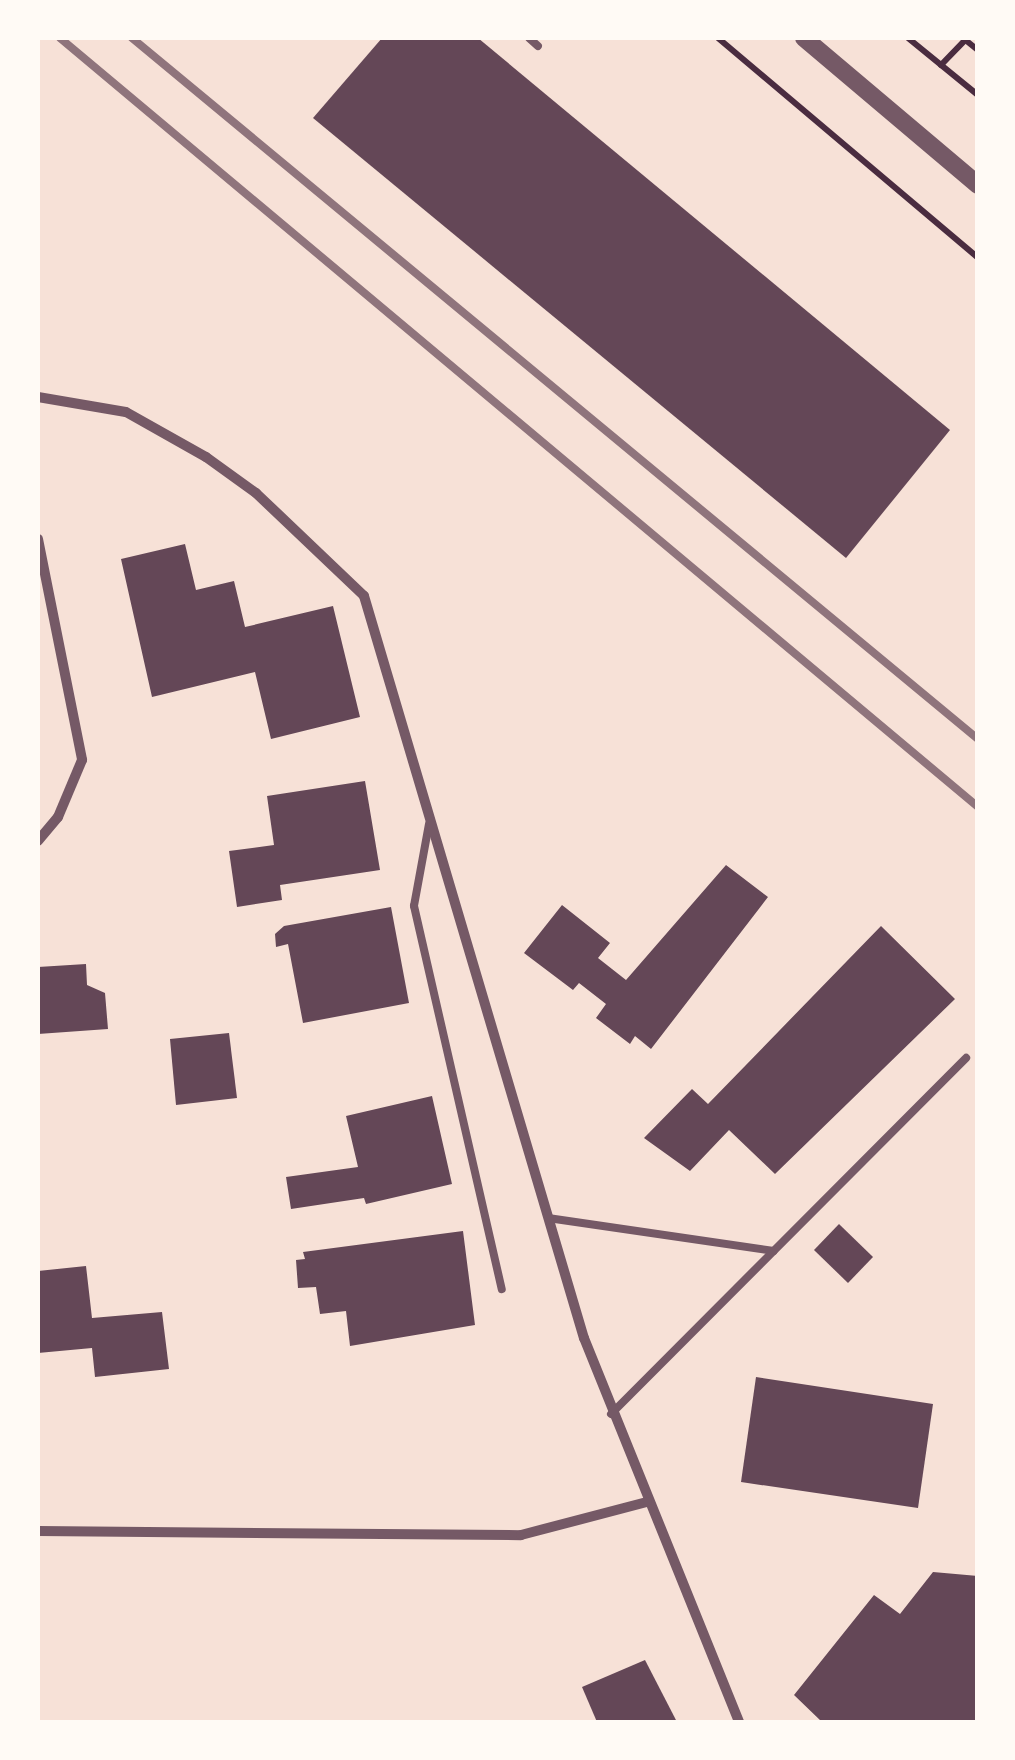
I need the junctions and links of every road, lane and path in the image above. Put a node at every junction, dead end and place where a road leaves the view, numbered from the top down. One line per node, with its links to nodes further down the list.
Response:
1 (529, 38): 6 (lane)
2 (718, 38): 11 (path)
3 (804, 38): 10 (street)
4 (908, 38): 8 (path)
5 (964, 38): 7 (path); 8 (path)
6 (538, 46)
7 (978, 50)
8 (941, 65): 9 (path)
9 (978, 95)
10 (978, 185)
11 (978, 258)
12 (38, 398): 14 (street)
13 (38, 539): 15 (street)
14 (430, 819): 17 (street); 19 (lane)
15 (38, 841)
16 (966, 1058): 18 (lane)
17 (548, 1218): 18 (lane); 20 (street)
18 (774, 1251): 20 (lane)
19 (502, 1288)
20 (611, 1414): 21 (street)
21 (648, 1502): 22 (street); 23 (street)
22 (38, 1531)
23 (738, 1722)

